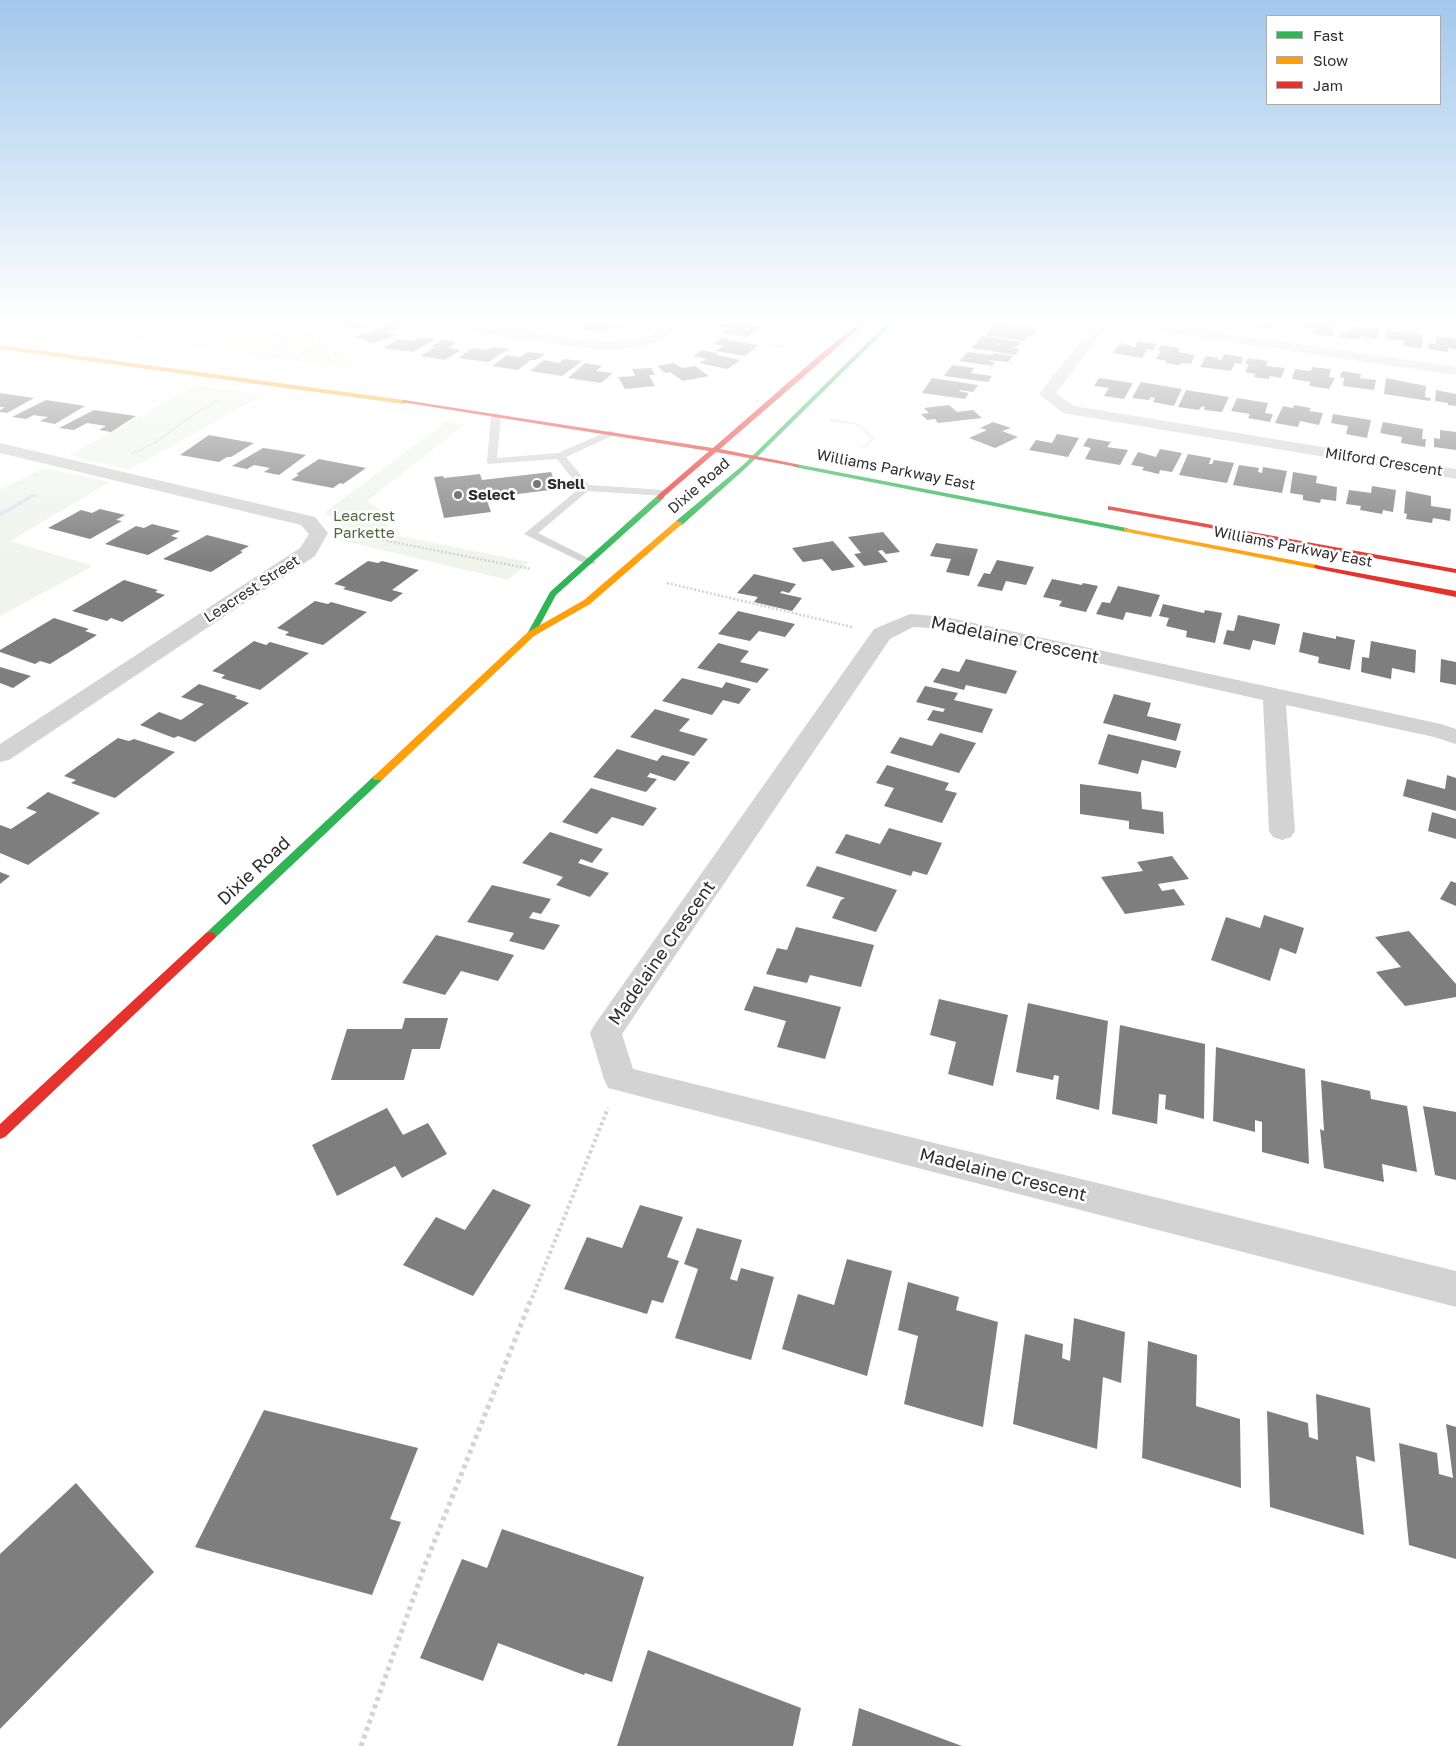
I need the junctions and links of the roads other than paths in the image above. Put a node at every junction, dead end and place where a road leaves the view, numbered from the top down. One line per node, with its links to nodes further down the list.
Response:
1 (392, 401): 5 (main road, Williams Parkway East)
2 (770, 401): 8 (main road, Dixie Road)
3 (803, 401): 9 (main road, Dixie Road)
4 (1057, 401): 15 (street, Milford Crescent)
5 (496, 416): 6 (main road, Williams Parkway East); 13 (lane)
6 (611, 433): 12 (main road, Williams Parkway East); 13 (lane)
7 (713, 433): 8 (main road)
8 (730, 436): 9 (main road); 12 (main road, Dixie Road)
9 (758, 442): 11 (main road); 14 (main road, Dixie Road)
10 (0, 448): 25 (street, Leacrest Street)
11 (783, 448)
12 (714, 450): 14 (main road, Williams Parkway East); 17 (main road, Dixie Road)
13 (560, 456): 16 (lane)
14 (754, 458): 21 (main road, Williams Parkway East); 22 (main road, Dixie Road)
15 (1456, 474)
16 (586, 488): 17 (lane); 19 (lane)
17 (665, 493): 19 (main road, Dixie Road)
18 (1100, 506): 20 (main road, Williams Parkway East)
19 (590, 562): 22 (main road, Dixie Road)
20 (1456, 571)
21 (1456, 594)
22 (531, 634): 27 (main road, Dixie Road)
23 (1274, 696): 24 (street, Madelaine Crescent); 26 (street); 28 (street, Madelaine Crescent)
24 (1456, 737)
25 (0, 755)
26 (1282, 831)
27 (0, 1133)
28 (1456, 1290)

